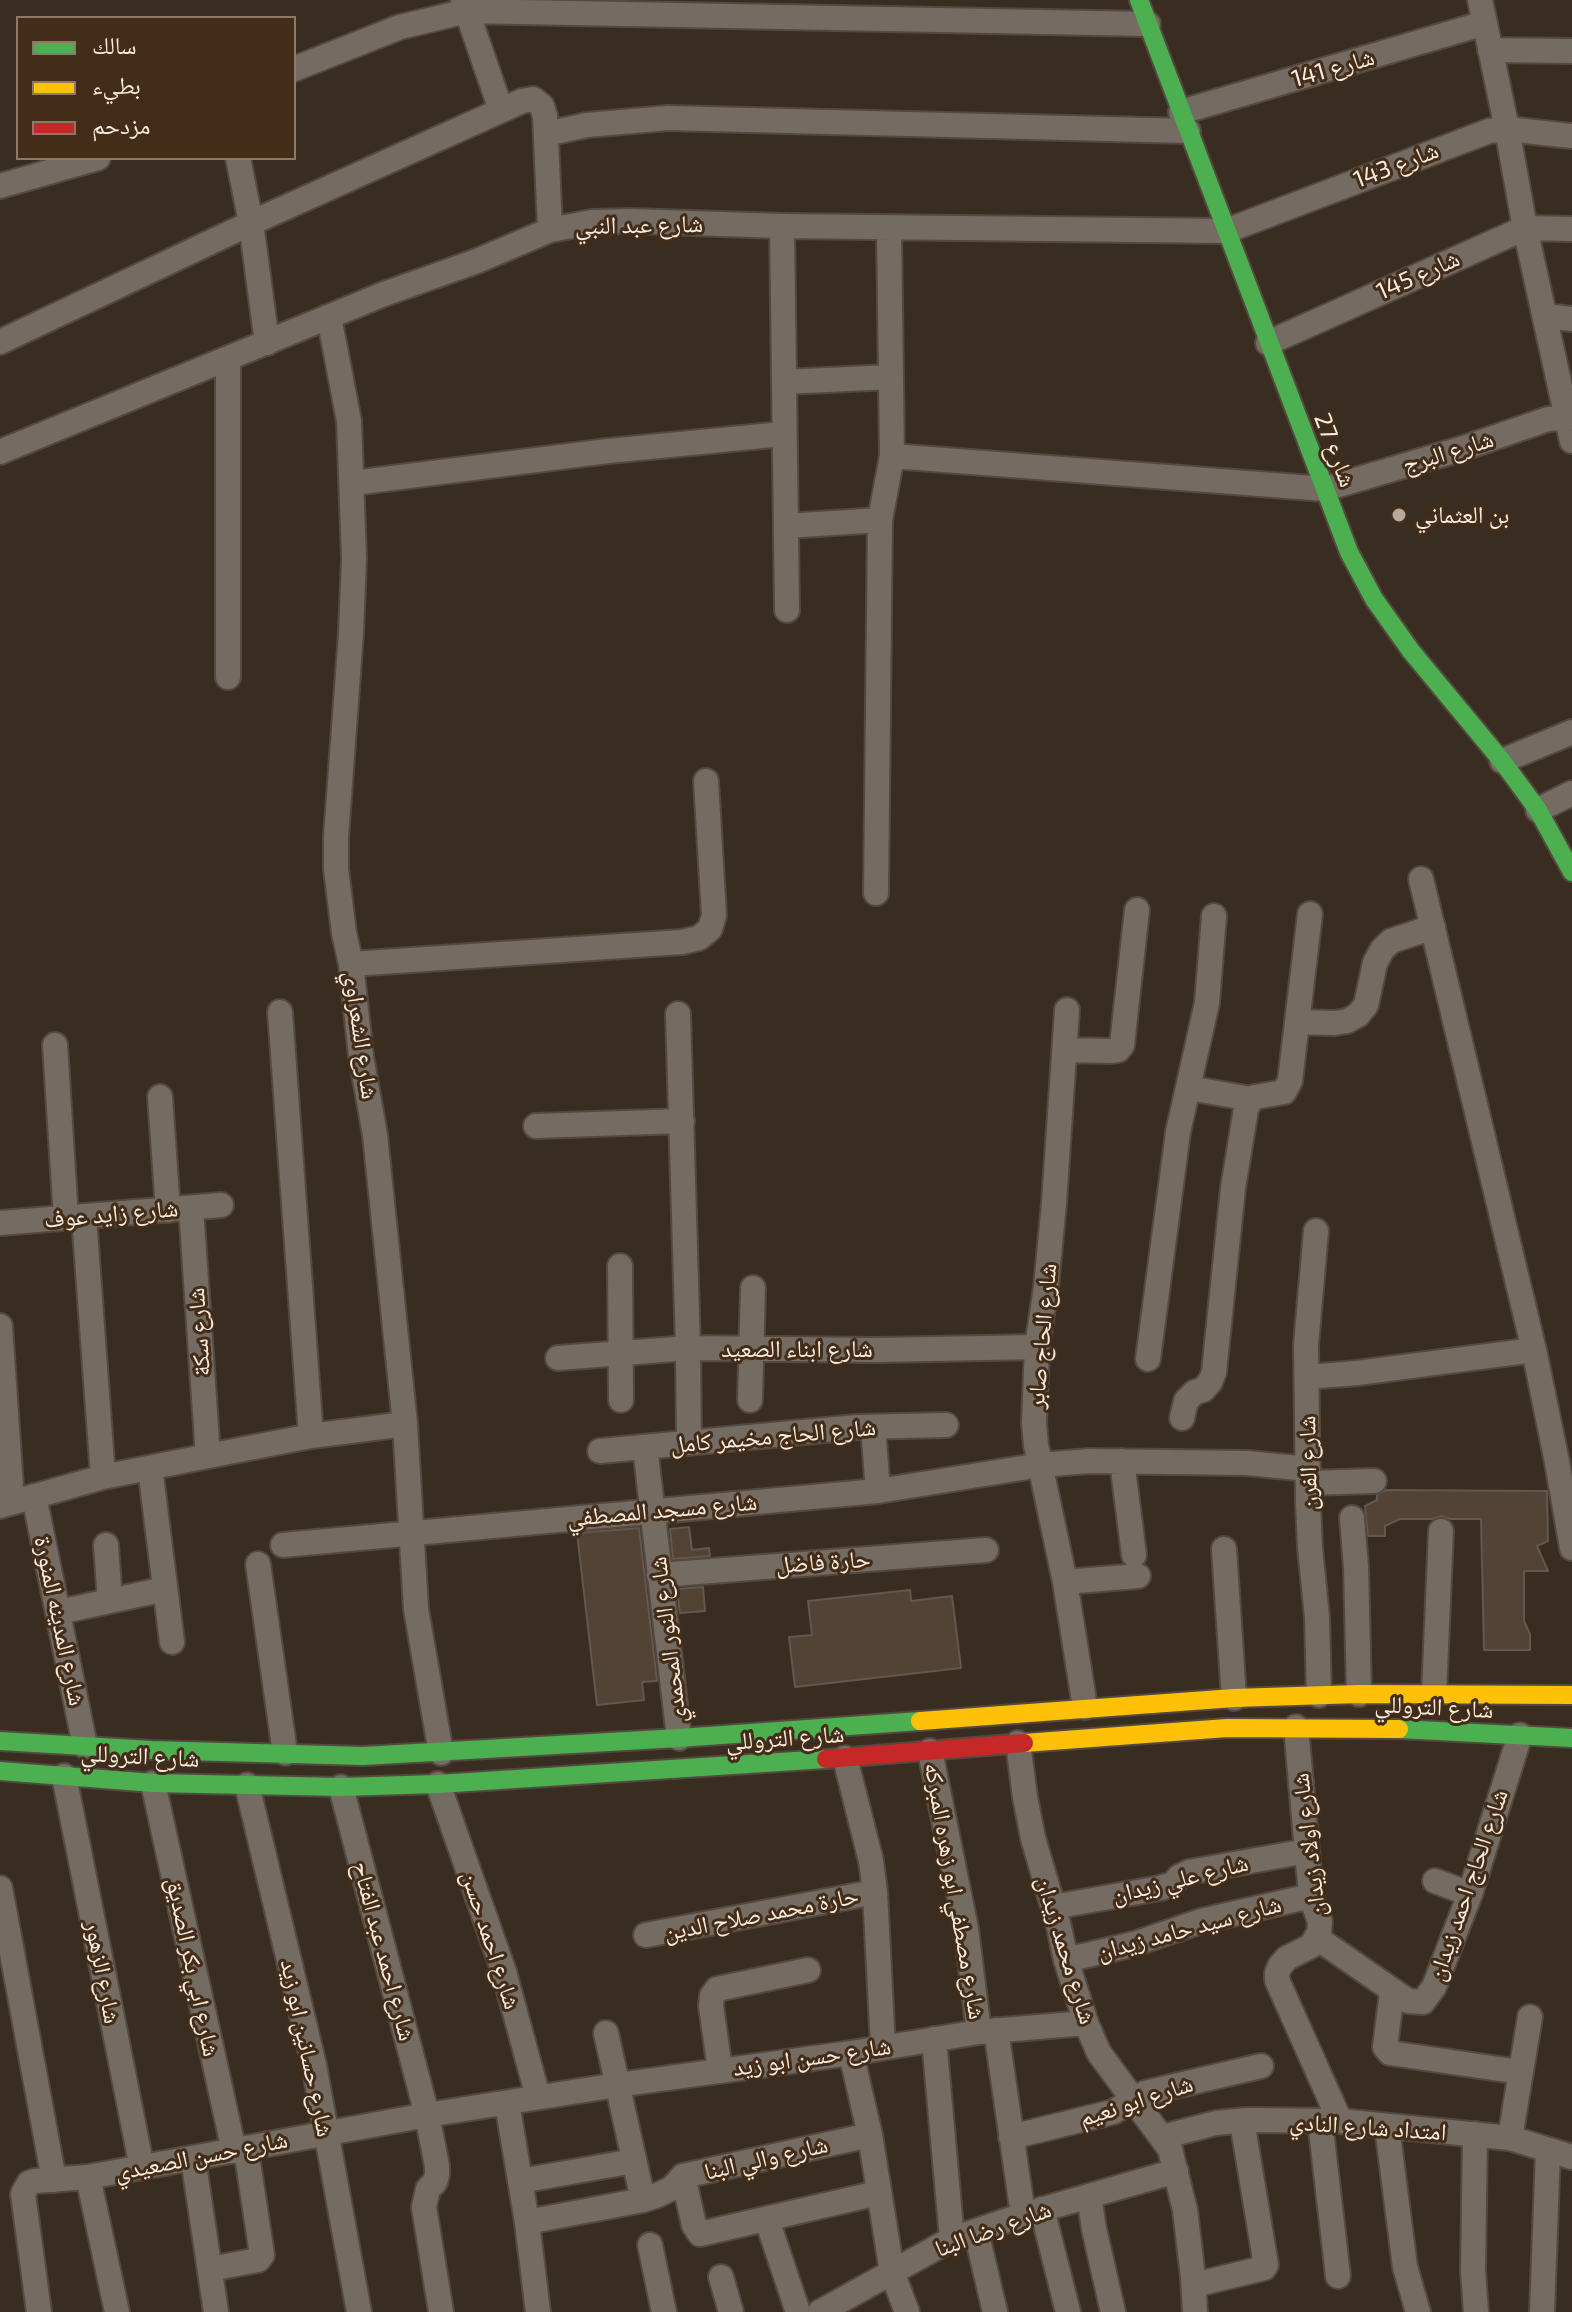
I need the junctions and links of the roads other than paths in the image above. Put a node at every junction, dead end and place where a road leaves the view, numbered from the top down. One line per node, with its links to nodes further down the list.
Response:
1 (1139, 0): 4 (street, شارع 27)
2 (465, 6): 4 (street); 7 (street); 8 (street)
3 (1482, 12): 5 (street); 9 (street, شارع 141)
4 (1148, 24): 9 (street, شارع 27)
5 (1490, 50): 6 (street); 10 (street)
6 (1572, 51)
7 (296, 68)
8 (501, 110): 11 (street); 16 (street)
9 (1185, 121): 11 (street, شارع 141); 22 (street, شارع 27)
10 (1507, 129): 12 (street, شارع 143); 19 (street); 22 (street, شارع 143)
11 (546, 134): 21 (street)
12 (1572, 136)
13 (91, 160): 15 (street)
14 (238, 160): 16 (street)
15 (0, 186)
16 (251, 223): 26 (street); 27 (street)
17 (782, 226): 18 (street, شارع عبد النبي); 21 (street, شارع عبد النبي); 31 (street)
18 (889, 228): 22 (street, شارع عبد النبي); 30 (street)
19 (1525, 228): 20 (street, شارع 145); 23 (street); 28 (street, شارع 145)
20 (1572, 229)
21 (550, 230): 24 (street, شارع عبد النبي)
22 (1226, 231): 28 (street, شارع 27)
23 (1546, 316): 25 (street); 32 (street)
24 (329, 317): 27 (street, شارع عبد النبي); 37 (street, شارع الشعراوي)
25 (1572, 319)
26 (0, 342)
27 (267, 343): 29 (street, شارع عبد النبي)
28 (1268, 343): 38 (street, شارع 27)
29 (228, 359): 35 (street, شارع عبد النبي); 42 (street)
30 (891, 377): 31 (street); 36 (street)
31 (784, 382): 33 (street)
32 (1570, 417): 34 (street); 38 (street, شارع البرج)
33 (783, 434): 37 (street); 40 (street)
34 (1572, 441)
35 (0, 452)
36 (892, 456): 38 (street); 39 (street)
37 (353, 483): 55 (street, شارع الشعراوي)
38 (1325, 489): 44 (street, شارع 27)
39 (880, 520): 40 (street); 50 (street)
40 (786, 526): 41 (street)
41 (787, 610)
42 (228, 677)
43 (1572, 732): 44 (street)
44 (1502, 761): 47 (street, شارع 27)
45 (706, 781): 55 (street)
46 (1572, 793): 47 (street)
47 (1538, 810): 48 (street, شارع 27)
48 (1572, 872)
49 (1421, 879): 54 (street)
50 (876, 893)
51 (1137, 910): 61 (street)
52 (1310, 914): 59 (street)
53 (1214, 916): 62 (street)
54 (1433, 927): 59 (street); 78 (street)
55 (351, 964): 86 (street, شارع الشعراوي)
56 (1067, 1010): 61 (street, شارع الحاج صابر)
57 (280, 1012): 89 (street)
58 (678, 1014): 65 (street)
59 (1297, 1022): 64 (street)
60 (55, 1045): 69 (street)
61 (1065, 1050): 75 (street, شارع الحاج صابر)
62 (1189, 1088): 64 (street); 81 (street)
63 (160, 1097): 68 (street, شارع سكة)
64 (1251, 1099): 85 (street)
65 (682, 1121): 66 (street); 76 (street)
66 (536, 1126)
67 (221, 1205): 68 (street, شارع زايد عوف)
68 (180, 1209): 69 (street, شارع زايد عوف); 93 (street, شارع سكة)
69 (75, 1217): 70 (street, شارع زايد عوف); 98 (street)
70 (0, 1223)
71 (1316, 1231): 82 (street, شارع الفرن)
72 (620, 1266): 79 (street)
73 (753, 1288): 77 (street)
74 (0, 1326): 101 (street, شارع المدينه المنورة)
75 (1037, 1347): 77 (street, شارع ابناء الصعيد); 95 (street, شارع الحاج صابر)
76 (688, 1348): 77 (street, شارع ابناء الصعيد); 79 (street, شارع ابناء الصعيد); 90 (street)
77 (752, 1349): 84 (street)
78 (1534, 1350): 82 (street); 108 (street)
79 (622, 1352): 80 (street, شارع ابناء الصعيد); 83 (street)
80 (558, 1358)
81 (1148, 1359)
82 (1307, 1377): 97 (street, شارع الفرن)
83 (621, 1400)
84 (750, 1400)
85 (1182, 1418)
86 (405, 1424): 89 (street); 105 (street, شارع الشعراوي)
87 (946, 1425): 88 (street, شارع الحاج مخيمر كامل)
88 (873, 1427): 90 (street, شارع الحاج مخيمر كامل); 100 (street)
89 (311, 1436): 93 (street)
90 (689, 1443): 91 (street, شارع الحاج مخيمر كامل)
91 (645, 1447): 92 (street, شارع الحاج مخيمر كامل); 102 (street, شارع النور المحمدي)
92 (600, 1451)
93 (208, 1456): 96 (street)
94 (1122, 1461): 95 (street, شارع مسجد المصطفي); 97 (street, شارع مسجد المصطفي); 113 (street)
95 (1041, 1465): 100 (street, شارع مسجد المصطفي); 113 (street, شارع الحاج صابر)
96 (150, 1468): 98 (street); 114 (street)
97 (1308, 1476): 99 (street, شارع مسجد المصطفي); 120 (street, شارع الفرن)
98 (103, 1477): 101 (street)
99 (1374, 1481)
100 (878, 1491): 102 (street, شارع مسجد المصطفي)
101 (15, 1501): 116 (street, شارع المدينه المنورة)
102 (653, 1510): 105 (street, شارع مسجد المصطفي); 112 (street, شارع النور المحمدي)
103 (1352, 1518): 118 (street)
104 (1441, 1531): 119 (street)
105 (410, 1533): 107 (street, شارع مسجد المصطفي); 132 (street, شارع الشعراوي)
106 (106, 1545): 115 (street)
107 (283, 1545)
108 (1572, 1548)
109 (1224, 1549): 121 (street)
110 (986, 1550): 112 (street, حارة فاضل)
111 (258, 1564): 131 (street)
112 (659, 1575): 126 (street, شارع النور المحمدي)
113 (1065, 1582): 122 (street, شارع الحاج صابر)
114 (165, 1589): 115 (street); 117 (street)
115 (110, 1601): 116 (street)
116 (59, 1612): 129 (street, شارع المدينه المنورة)
117 (172, 1642)
118 (1359, 1694): 119 (street, شارع التروللي); 120 (street, شارع التروللي)
119 (1434, 1694): 123 (street, شارع التروللي)
120 (1319, 1695): 121 (street, شارع التروللي)
121 (1234, 1698): 122 (street, شارع التروللي)
122 (1085, 1707): 126 (street, شارع التروللي)
123 (1571, 1716): 125 (street, شارع التروللي)
124 (1296, 1727): 125 (street, شارع التروللي); 128 (street, شارع التروللي); 140 (street, شارع اولاد زيدان)
125 (1520, 1735): 143 (street, شارع الحاج احمد زيدان)
126 (679, 1738): 132 (street, شارع التروللي)
127 (0, 1741): 129 (street, شارع التروللي)
128 (1018, 1743): 130 (street, شارع التروللي); 146 (street, شارع محمد زيدان)
129 (85, 1746): 131 (street, شارع التروللي)
130 (930, 1751): 133 (street, شارع التروللي); 154 (street, شارع مصطفي ابو زهره المبركه)
131 (285, 1753): 132 (street, شارع التروللي)
132 (441, 1753)
133 (845, 1758): 137 (street, شارع التروللي); 142 (street)
134 (0, 1771): 135 (street, شارع التروللي)
135 (64, 1776): 136 (street, شارع التروللي); 181 (street, شارع الزهور)
136 (153, 1783): 138 (street, شارع التروللي); 176 (street, شارع ابي بكر الصديق)
137 (438, 1784): 139 (street, شارع التروللي); 163 (street, شارع احمد حسن)
138 (247, 1785): 139 (street, شارع التروللي); 170 (street, شارع حسانين ابو زيد)
139 (341, 1787): 166 (street, شارع احمد عبد الفتاح)
140 (1307, 1851): 144 (street, شارع اولاد زيدان); 146 (street, شارع علي زيدان)
141 (1435, 1881): 143 (street)
142 (875, 1892): 147 (street, حارة محمد صلاح الدين); 157 (street)
143 (1470, 1894): 151 (street, شارع الحاج احمد زيدان)
144 (1311, 1896): 148 (street, شارع اولاد زيدان); 149 (street, شارع سيد حامد زيدان)
145 (1, 1900): 185 (street)
146 (1053, 1907): 149 (street, شارع محمد زيدان)
147 (646, 1935)
148 (1317, 1938): 151 (street); 168 (street, شارع اولاد زيدان)
149 (1066, 1960): 153 (street, شارع محمد زيدان)
150 (808, 1970): 160 (street)
151 (1392, 1992): 161 (street)
152 (1530, 2017): 161 (street)
153 (1086, 2023): 154 (street, شارع حسن ابو زيد); 164 (street, شارع محمد زيدان)
154 (988, 2031): 156 (street, شارع حسن ابو زيد); 173 (street, شارع مصطفي ابو زهره المبركه)
155 (606, 2033): 162 (street)
156 (934, 2039): 157 (street, شارع حسن ابو زيد); 194 (street)
157 (883, 2047): 158 (street, شارع حسن ابو زيد)
158 (851, 2053): 160 (street, شارع حسن ابو زيد); 172 (street)
159 (1261, 2066): 164 (street, شارع ابو نعيم)
160 (720, 2070): 162 (street, شارع حسن ابو زيد)
161 (1520, 2072): 175 (street)
162 (617, 2085): 163 (street, شارع حسن ابو زيد); 180 (street)
163 (538, 2097): 165 (street, شارع حسن الصعيدي)
164 (1133, 2100): 173 (street, شارع ابو نعيم); 174 (street, شارع محمد زيدان)
165 (507, 2103): 166 (street, شارع حسن الصعيدي); 186 (street)
166 (427, 2115): 170 (street, شارع حسن الصعيدي); 205 (street, شارع احمد عبد الفتاح)
167 (1242, 2121): 168 (street, امتداد شارع النادي); 174 (street, امتداد شارع النادي); 200 (street)
168 (1330, 2121): 169 (street, امتداد شارع النادي); 198 (street, شارع اولاد زيدان)
169 (1387, 2127): 171 (street, امتداد شارع النادي); 216 (street)
170 (326, 2133): 176 (street, شارع حسن الصعيدي); 204 (street, شارع حسانين ابو زيد)
171 (1475, 2134): 175 (street, امتداد شارع النادي); 217 (street)
172 (870, 2135): 183 (street, شارع والي البنا); 187 (street)
173 (1011, 2137): 190 (street, شارع مصطفي ابو زهره المبركه)
174 (1162, 2137): 182 (street, شارع محمد زيدان)
175 (1510, 2138): 177 (street, امتداد شارع النادي)
176 (240, 2150): 179 (street, شارع حسن الصعيدي); 196 (street, شارع ابي بكر الصديق)
177 (1548, 2150): 178 (street, امتداد شارع النادي); 218 (street)
178 (1572, 2157)
179 (193, 2158): 181 (street, شارع حسن الصعيدي); 196 (street)
180 (634, 2161): 186 (street); 189 (street)
181 (142, 2168): 184 (street, شارع حسن الصعيدي)
182 (1176, 2171): 188 (street, شارع رضا البنا); 200 (street, شارع محمد زيدان)
183 (683, 2176): 189 (street, شارع والي البنا); 191 (street)
184 (88, 2177): 185 (street, شارع حسن الصعيدي); 202 (street)
185 (54, 2180): 201 (street)
186 (520, 2181): 192 (street)
187 (878, 2193): 191 (street); 197 (street)
188 (1089, 2196): 190 (street, شارع رضا البنا); 214 (street)
189 (643, 2200): 192 (street, شارع والي البنا)
190 (1032, 2212): 193 (street, شارع رضا البنا); 213 (street, شارع مصطفي ابو زهره المبركه)
191 (767, 2220): 209 (street)
192 (527, 2222): 206 (street)
193 (976, 2231): 194 (street, شارع رضا البنا); 212 (street)
194 (952, 2239): 197 (street, شارع رضا البنا)
195 (650, 2245): 207 (street)
196 (210, 2269): 203 (street)
197 (892, 2272): 210 (street, شارع رضا البنا); 211 (street)
198 (1338, 2276)
199 (721, 2277): 208 (street)
200 (1194, 2285): 215 (street, شارع محمد زيدان)
201 (39, 2312)
202 (117, 2312)
203 (216, 2312)
204 (359, 2312)
205 (441, 2312)
206 (538, 2312)
207 (664, 2312)
208 (731, 2312)
209 (798, 2312)
210 (820, 2312)
211 (907, 2312)
212 (995, 2312)
213 (1068, 2312)
214 (1113, 2312)
215 (1195, 2312)
216 (1418, 2312)
217 (1476, 2312)
218 (1542, 2312)

